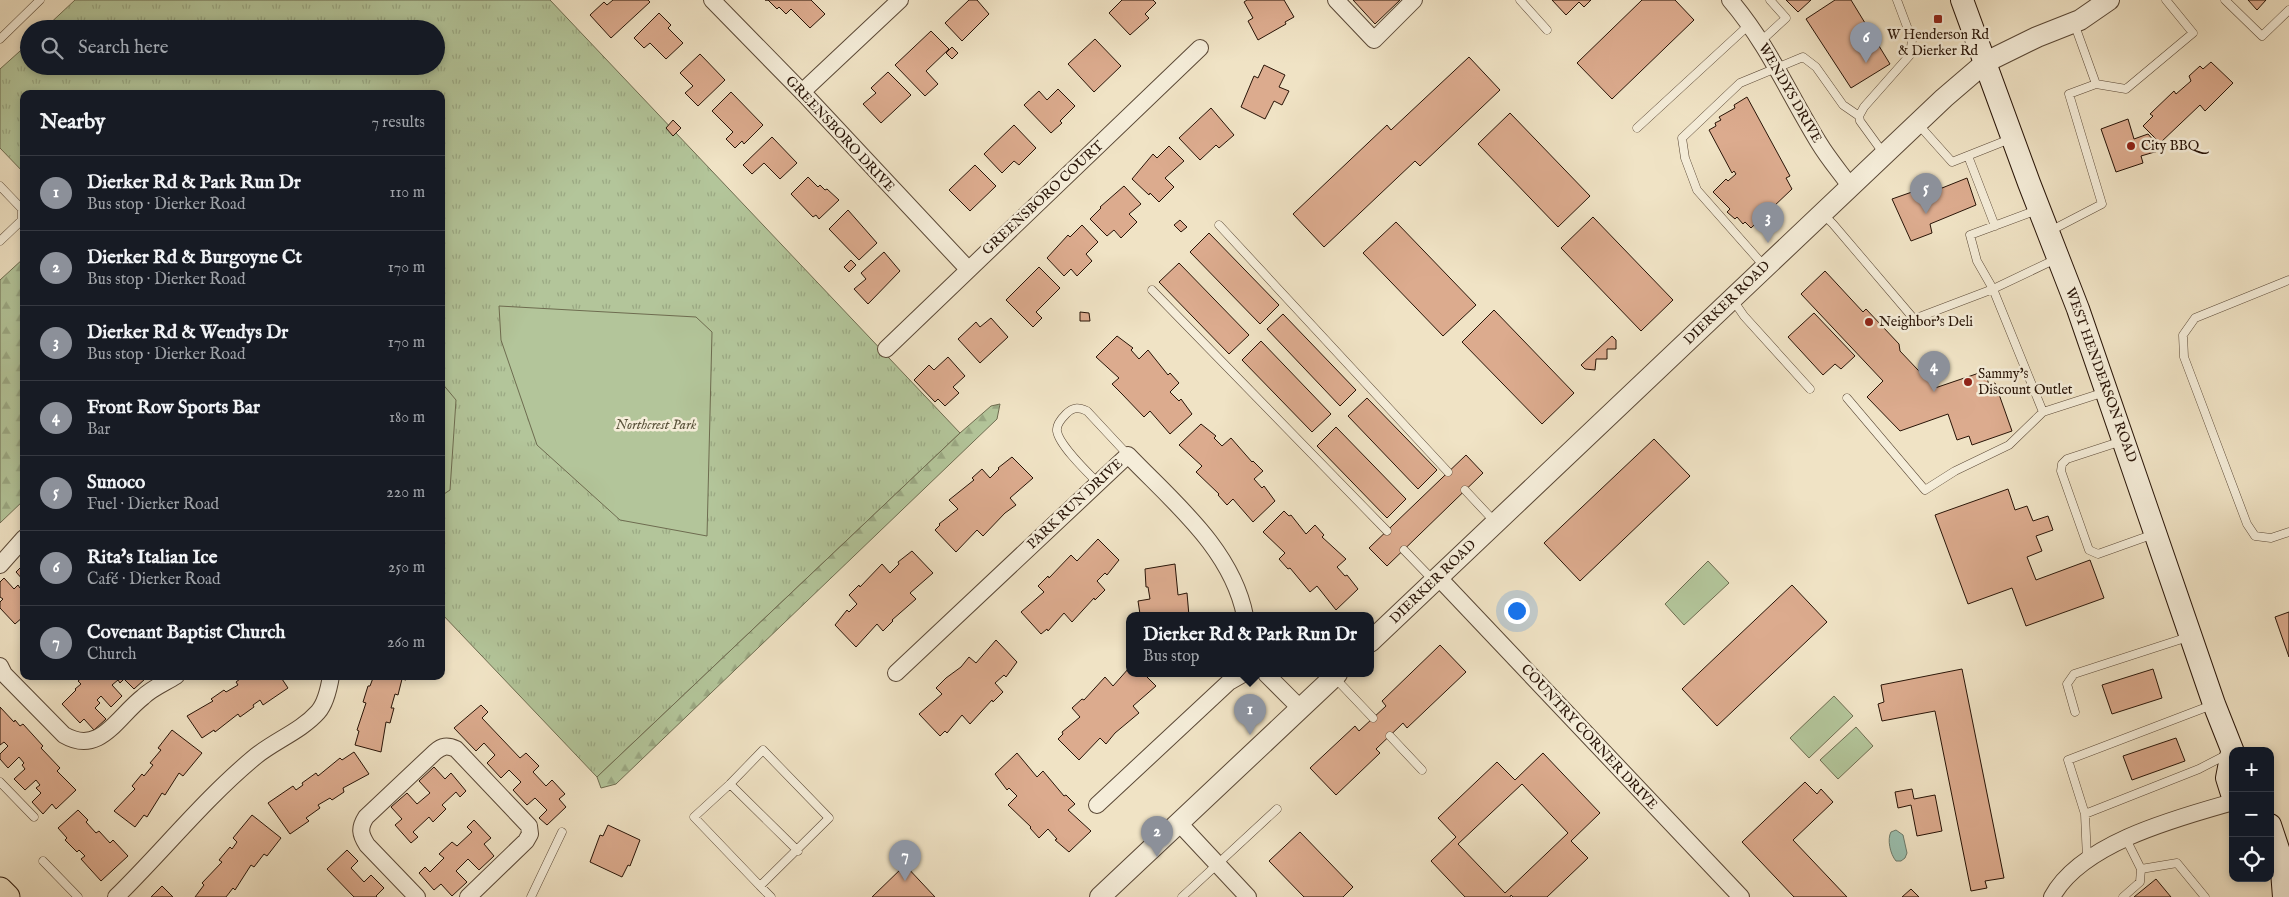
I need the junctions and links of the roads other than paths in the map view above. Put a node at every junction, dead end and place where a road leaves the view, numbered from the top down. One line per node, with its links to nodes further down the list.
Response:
1 (40, 0): 18 (lane)
2 (712, 0): 24 (street, GREENSBORO DRIVE)
3 (900, 0): 24 (street)
4 (1336, 0): 5 (street)
5 (1414, 0)
6 (1520, 0): 17 (lane)
7 (1730, 0): 16 (street, WENDYS DRIVE)
8 (1770, 0): 19 (lane)
9 (1898, 0): 25 (lane)
10 (1962, 0): 21 (main road, WEST HENDERSON ROAD)
11 (2109, 0): 15 (street, DIERKER ROAD)
12 (2166, 0): 23 (lane)
13 (2224, 0): 14 (lane)
14 (2289, 10)
15 (2074, 22): 21 (street, DIERKER ROAD); 23 (lane)
16 (1750, 24): 19 (street, WENDYS DRIVE); 27 (lane)
17 (1548, 30)
18 (0, 39)
19 (1761, 40): 22 (street, WENDYS DRIVE)
20 (1200, 48): 43 (street, GREENSBORO COURT)
21 (1986, 62): 26 (street, DIERKER ROAD); 28 (main road, WEST HENDERSON ROAD)
22 (1777, 66): 25 (lane); 32 (street, WENDYS DRIVE); 42 (lane)
23 (2096, 84): 39 (lane)
24 (802, 92): 43 (street, GREENSBORO DRIVE)
25 (1859, 116): 29 (lane)
26 (1917, 123): 29 (street, DIERKER ROAD); 30 (lane)
27 (1637, 128)
28 (2013, 138): 30 (lane); 34 (main road, WEST HENDERSON ROAD)
29 (1884, 154): 32 (street, DIERKER ROAD)
30 (1968, 156): 38 (lane)
31 (0, 186): 33 (lane)
32 (1850, 186): 35 (street, DIERKER ROAD)
33 (20, 207)
34 (2039, 209): 38 (lane); 39 (main road, WEST HENDERSON ROAD)
35 (1821, 213): 42 (street, DIERKER ROAD); 45 (lane)
36 (20, 222): 40 (lane)
37 (1219, 225): 55 (lane)
38 (1995, 226): 45 (lane)
39 (2048, 232): 41 (main road, WEST HENDERSON ROAD)
40 (0, 241)
41 (2058, 258): 45 (lane); 50 (main road, WEST HENDERSON ROAD)
42 (1765, 267): 47 (street, DIERKER ROAD)
43 (968, 269): 48 (street, GREENSBORO COURT)
44 (2289, 280): 60 (lane)
45 (1993, 289): 52 (lane)
46 (1152, 290): 59 (lane)
47 (1732, 298): 49 (lane); 58 (street, DIERKER ROAD)
48 (886, 348)
49 (1810, 389)
50 (2107, 392): 52 (lane); 53 (main road, WEST HENDERSON ROAD)
51 (1847, 398): 52 (lane)
52 (2043, 412)
53 (2125, 440): 61 (main road, WEST HENDERSON ROAD); 61 (lane)
54 (1128, 454): 56 (street, PARK RUN DRIVE); 56 (lane); 66 (street, PARK RUN DRIVE)
55 (1448, 472)
56 (1098, 483): 70 (street, PARK RUN DRIVE)
57 (1465, 490): 58 (lane)
58 (1495, 522): 65 (street, DIERKER ROAD)
59 (1387, 531)
60 (2289, 532)
61 (2156, 533): 67 (main road, WEST HENDERSON ROAD)
62 (20, 542): 64 (street)
63 (1404, 550): 65 (lane)
64 (0, 565)
65 (1436, 579): 68 (street, DIERKER ROAD); 117 (street, COUNTRY CORNER DRIVE)
66 (1244, 612)
67 (2192, 636): 77 (main road, WEST HENDERSON ROAD); 79 (lane)
68 (1374, 638)
69 (1, 672): 75 (street)
70 (896, 673)
71 (1238, 677): 90 (street)
72 (1269, 677): 78 (street)
73 (1333, 677): 78 (street)
74 (1337, 677): 80 (lane)
75 (169, 680)
76 (330, 680): 109 (street)
77 (2214, 704): 82 (main road, WEST HENDERSON ROAD); 92 (lane)
78 (1300, 708): 94 (street)
79 (2076, 712)
80 (1373, 718)
81 (1390, 736): 85 (lane)
82 (2230, 747)
83 (2229, 754): 92 (lane)
84 (2229, 768): 88 (main road)
85 (1422, 770)
86 (0, 782): 93 (lane)
87 (730, 784): 98 (lane); 98 (lane); 104 (lane)
88 (2229, 784)
89 (2229, 803): 97 (street)
90 (1097, 805)
91 (1278, 809): 101 (lane)
92 (2085, 814): 99 (lane)
93 (34, 817)
94 (1178, 822): 101 (street); 114 (street)
95 (562, 832): 112 (lane)
96 (2274, 837): 106 (main road)
97 (2126, 839): 99 (street); 102 (lane)
98 (798, 851): 104 (lane)
99 (2087, 859): 118 (street)
100 (43, 861): 108 (lane)
101 (1218, 865): 115 (lane); 116 (street)
102 (2140, 869): 119 (lane); 120 (lane)
103 (2270, 882): 106 (main road)
104 (760, 886): 113 (lane)
105 (0, 890): 107 (main road)
106 (2285, 895)
107 (7, 897)
108 (78, 897)
109 (116, 897)
110 (417, 897): 111 (street)
111 (468, 897)
112 (531, 897)
113 (771, 897)
114 (1100, 897)
115 (1182, 897)
116 (1248, 897)
117 (1741, 897)
118 (2052, 897)
119 (2123, 897)
120 (2205, 897)

